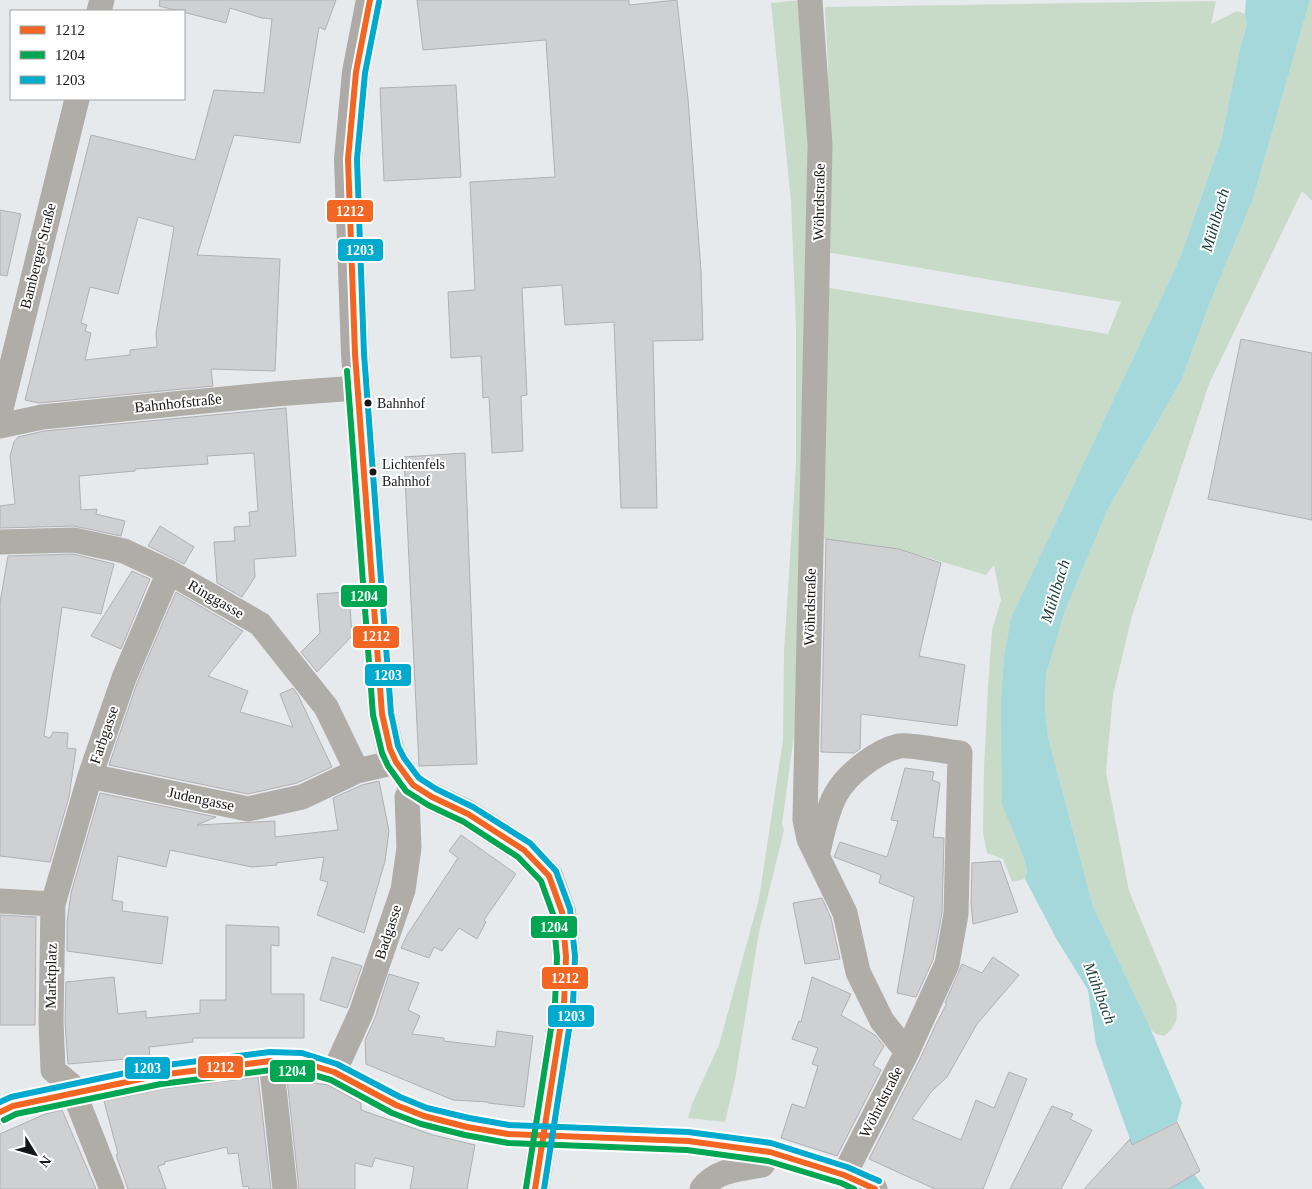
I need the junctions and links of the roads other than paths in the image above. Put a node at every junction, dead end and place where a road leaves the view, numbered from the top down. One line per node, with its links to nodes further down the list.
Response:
1 (370, 0): 4 (street)
2 (810, 0): 13 (street, Wöhrdstraße)
3 (77, 100): 5 (street, Bamberger Straße)
4 (358, 388): 6 (street, Bahnhofstraße); 9 (street)
5 (0, 413)
6 (0, 426)
7 (0, 542): 8 (street, Ringgasse)
8 (168, 572): 10 (street, Ringgasse); 11 (street, Farbgasse)
9 (396, 762): 10 (street, Judengasse); 12 (street)
10 (358, 771): 11 (street, Judengasse)
11 (90, 776): 15 (street, Farbgasse)
12 (412, 785): 18 (street, Badgasse); 27 (street)
13 (817, 856): 16 (street, Wöhrdstraße); 16 (street)
14 (0, 901): 15 (street)
15 (53, 904): 19 (street, Marktplatz)
16 (906, 1052): 24 (street, Wöhrdstraße)
17 (271, 1061): 18 (street); 19 (street); 26 (street)
18 (334, 1072): 21 (street)
19 (73, 1093): 20 (street); 25 (street, Marktplatz)
20 (0, 1112)
21 (528, 1134)
22 (688, 1141): 23 (street)
23 (770, 1152): 24 (street); 28 (street)
24 (844, 1175): 29 (street)
25 (112, 1189)
26 (285, 1189)
27 (535, 1189)
28 (702, 1189)
29 (875, 1189)

